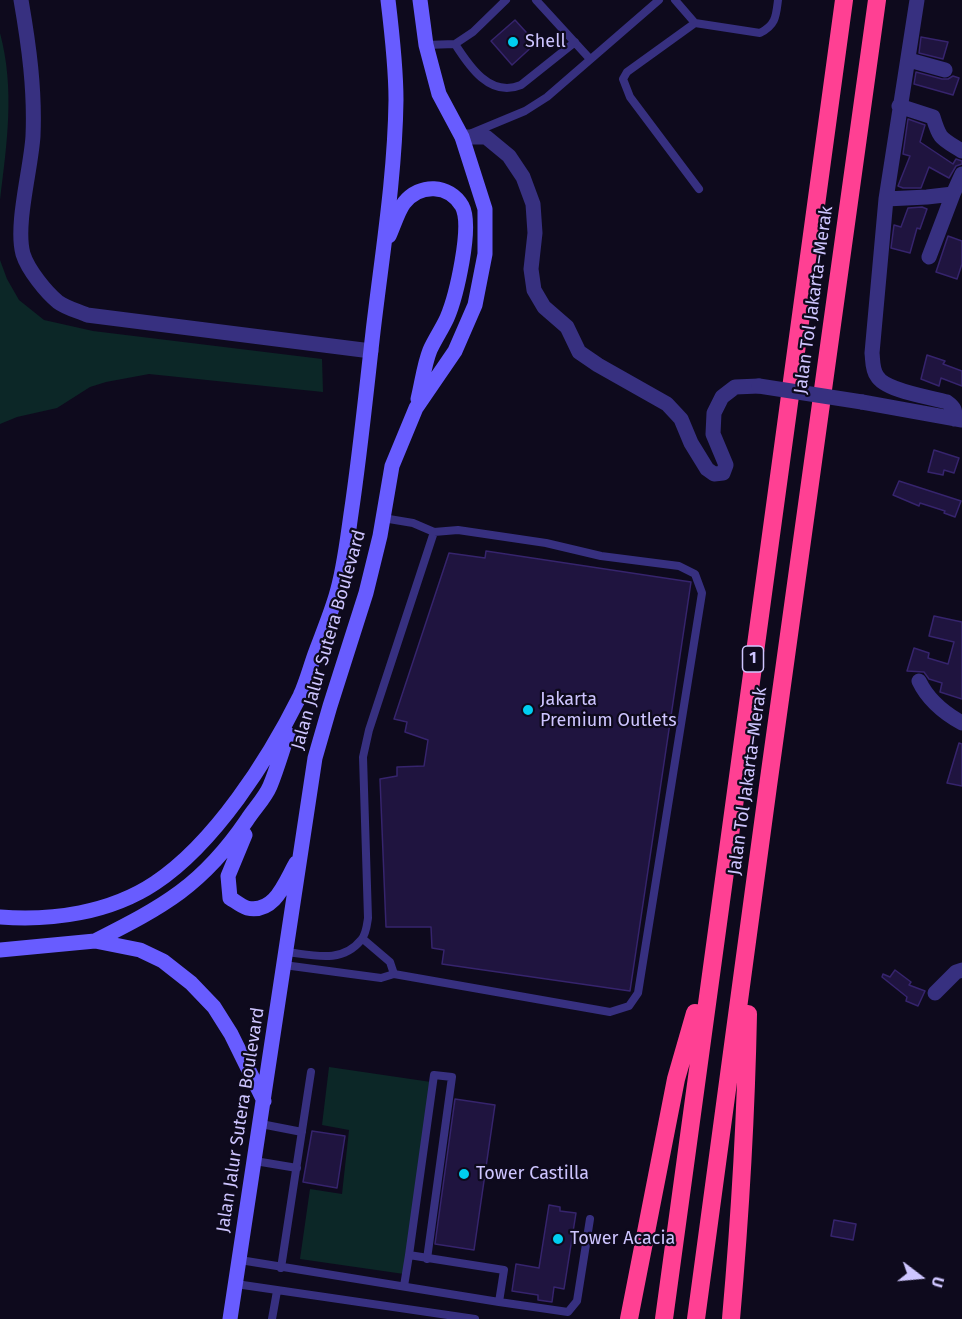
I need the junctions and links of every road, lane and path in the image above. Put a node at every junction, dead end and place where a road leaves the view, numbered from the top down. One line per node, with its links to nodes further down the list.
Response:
1 (21, 0): 28 (street)
2 (388, 0): 26 (main road, Jalan Jalur Sutera Boulevard)
3 (420, 0): 15 (main road, Jalan Jalur Sutera Boulevard)
4 (506, 0): 14 (lane)
5 (536, 0): 13 (lane)
6 (659, 0): 16 (lane)
7 (675, 0): 12 (lane)
8 (778, 0): 12 (lane)
9 (844, 0): 43 (highway, Jalan Tol Jakarta–Merak / 1)
10 (877, 0): 39 (highway, Jalan Tol Jakarta–Merak / 1)
11 (917, 0): 17 (street)
12 (695, 23): 23 (lane)
13 (574, 42): 14 (lane); 16 (lane)
14 (455, 44): 15 (lane)
15 (426, 45): 20 (main road, Jalan Jalur Sutera Boulevard)
16 (590, 59): 20 (lane)
17 (909, 60): 18 (street); 19 (street)
18 (945, 70)
19 (899, 106): 21 (street); 25 (street)
20 (462, 137): 29 (main road, Jalan Jalur Sutera Boulevard); 30 (street, bridge)
21 (962, 151)
22 (962, 174): 24 (street)
23 (699, 189)
24 (952, 194): 25 (street); 27 (street)
25 (886, 198): 30 (street)
26 (383, 248): 28 (main road, Jalan Jalur Sutera Boulevard); 29 (main road)
27 (929, 258)
28 (370, 351): 34 (main road, Jalan Jalur Sutera Boulevard)
29 (416, 408): 31 (main road, Jalan Jalur Sutera Boulevard)
30 (958, 420)
31 (383, 518): 32 (lane); 37 (main road, Jalan Jalur Sutera Boulevard)
32 (434, 532): 40 (lane); 46 (lane)
33 (919, 681): 35 (street)
34 (302, 693): 36 (main road); 38 (main road, Jalan Jalur Sutera Boulevard)
35 (962, 723)
36 (269, 788): 37 (main road); 41 (main road)
37 (304, 828): 44 (main road, Jalan Jalur Sutera Boulevard)
38 (0, 916)
39 (749, 935): 68 (highway, Jalan Tol Jakarta–Merak / 1); 69 (highway)
40 (363, 939): 44 (lane); 46 (lane)
41 (95, 941): 42 (main road); 49 (main road)
42 (0, 950)
43 (712, 956): 66 (highway); 67 (highway, Jalan Tol Jakarta–Merak / 1)
44 (285, 958): 46 (lane); 49 (main road, Jalan Jalur Sutera Boulevard)
45 (962, 970): 47 (street)
46 (394, 974)
47 (935, 993)
48 (311, 1072): 51 (lane)
49 (264, 1101): 50 (main road, Jalan Jalur Sutera Boulevard)
50 (261, 1124): 51 (lane); 52 (main road, Jalan Jalur Sutera Boulevard)
51 (302, 1132): 53 (lane)
52 (255, 1161): 53 (lane); 57 (main road, Jalan Jalur Sutera Boulevard)
53 (297, 1168): 58 (lane)
54 (590, 1219): 62 (lane)
55 (409, 1256): 56 (lane); 56 (lane); 60 (lane)
56 (428, 1259): 62 (lane)
57 (240, 1260): 58 (lane); 59 (main road, Jalan Jalur Sutera Boulevard)
58 (281, 1268): 60 (lane)
59 (236, 1284): 61 (lane); 63 (main road, Jalan Jalur Sutera Boulevard)
60 (404, 1286): 62 (lane)
61 (277, 1291): 64 (lane); 65 (lane)
62 (499, 1302)
63 (230, 1319)
64 (272, 1319)
65 (475, 1319)
66 (628, 1319)
67 (664, 1319)
68 (696, 1319)
69 (731, 1319)

